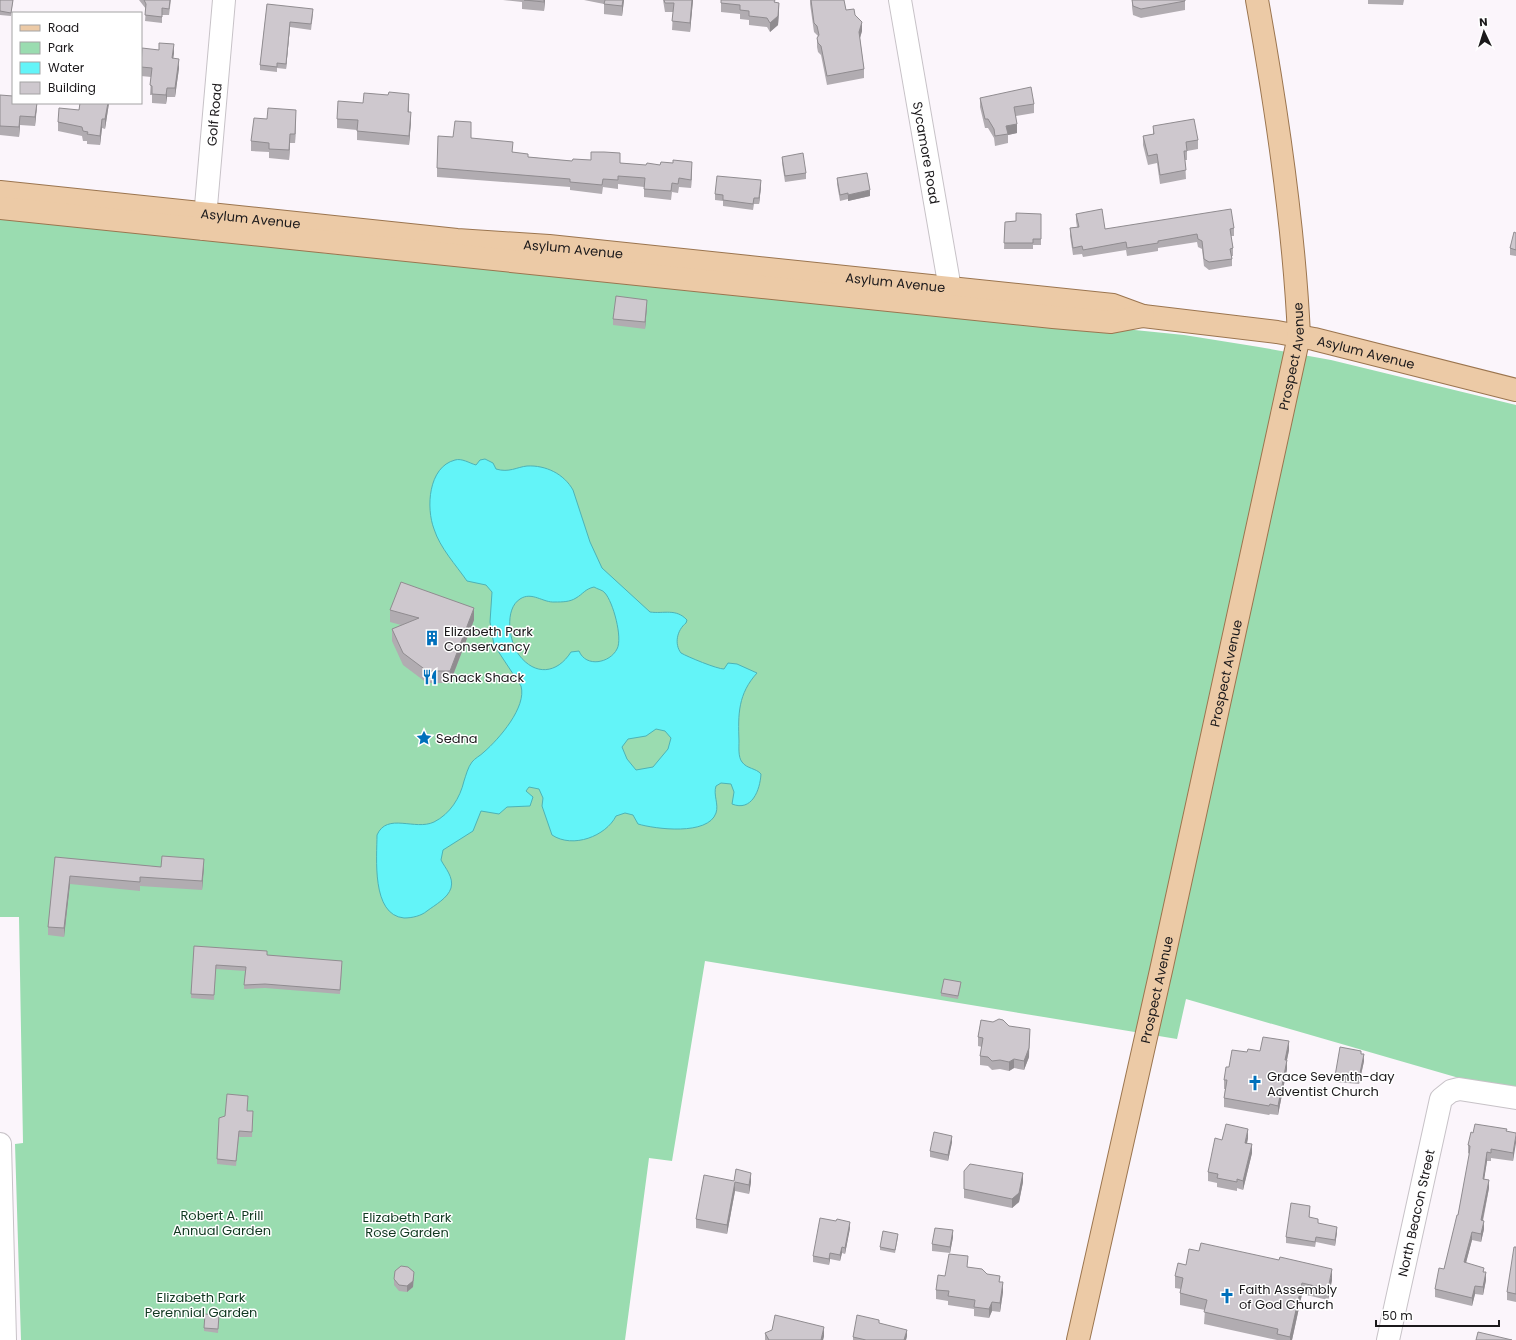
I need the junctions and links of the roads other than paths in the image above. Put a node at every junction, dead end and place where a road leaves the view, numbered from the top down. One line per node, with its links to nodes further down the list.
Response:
1 (224, 0): 6 (street, Golf Road)
2 (900, 0): 7 (street, Sycamore Road)
3 (1258, 0): 8 (main road, Prospect Avenue)
4 (0, 192): 6 (main road, Asylum Avenue)
5 (0, 208): 6 (main road, Asylum Avenue)
6 (205, 221): 7 (main road, Asylum Avenue)
7 (951, 297): 8 (main road, Asylum Avenue)
8 (1299, 336): 9 (main road, Asylum Avenue); 13 (main road, Prospect Avenue)
9 (1516, 390)
10 (1516, 1098): 14 (street, North Beacon Street)
11 (0, 1144): 12 (street)
12 (5, 1340)
13 (1078, 1340)
14 (1388, 1340)

